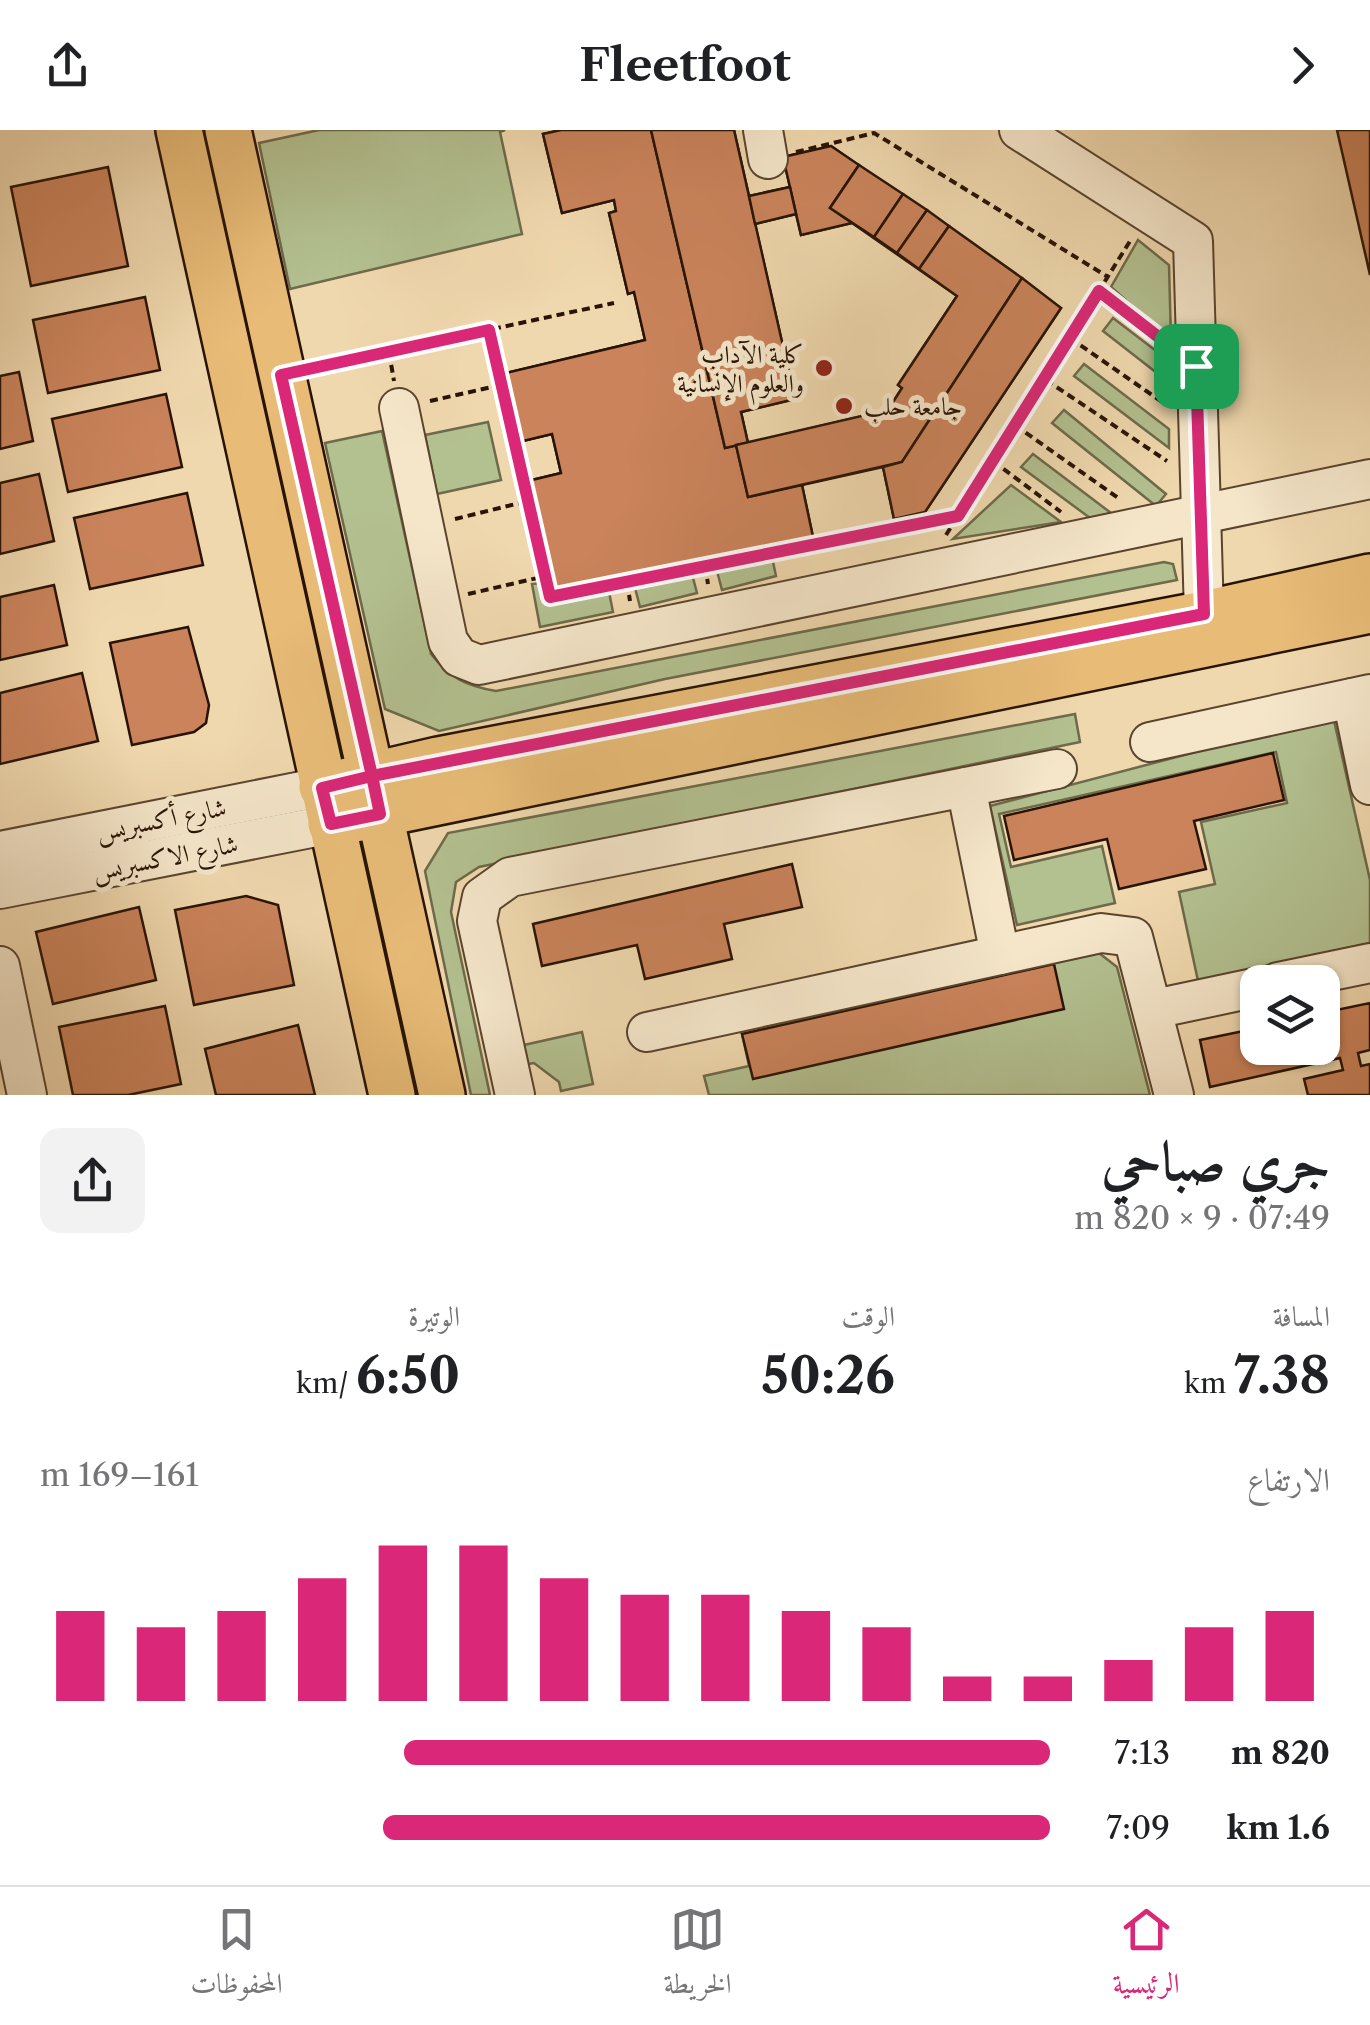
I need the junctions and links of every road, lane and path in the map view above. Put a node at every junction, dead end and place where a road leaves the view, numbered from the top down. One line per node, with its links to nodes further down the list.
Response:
1 (179, 130): 38 (main road)
2 (228, 130): 12 (main road)
3 (1019, 130): 5 (street)
4 (766, 145): 6 (path)
5 (1148, 213): 6 (path); 11 (street)
6 (1108, 276): 7 (path)
7 (1099, 291): 10 (path); 11 (path)
8 (614, 303): 9 (path)
9 (489, 330): 12 (path); 14 (path)
10 (1070, 338): 13 (path); 17 (path)
11 (1196, 366): 17 (street)
12 (281, 375): 37 (main road)
13 (1044, 378): 16 (path); 20 (path)
14 (500, 385): 15 (path); 21 (path)
15 (399, 408): 24 (street)
16 (1015, 425): 18 (path); 23 (path)
17 (1198, 427): 20 (street)
18 (993, 461): 22 (path); 25 (path)
19 (1370, 478): 20 (street)
20 (1200, 500): 23 (street); 31 (street)
21 (528, 501): 24 (path); 27 (path)
22 (958, 516): 26 (path); 27 (path)
23 (1158, 526): 25 (street)
24 (424, 527): 29 (street)
25 (1097, 538): 26 (street)
26 (921, 575): 29 (street)
27 (546, 576): 29 (path)
28 (1370, 577): 31 (main road)
29 (440, 601)
30 (1370, 610): 37 (main road)
31 (1204, 614): 37 (main road)
32 (1361, 696): 33 (street); 35 (street)
33 (1150, 742)
34 (1057, 769): 36 (street)
35 (1370, 786)
36 (966, 787): 41 (street); 51 (street)
37 (376, 795): 38 (main road); 50 (main road)
38 (327, 806): 39 (street, شارع أكسبريس); 40 (street, شارع الاكسبريس); 49 (main road)
39 (0, 851)
40 (0, 889)
41 (1000, 955): 46 (street); 47 (street)
42 (1370, 962): 44 (street)
43 (0, 966): 48 (street)
44 (1340, 969)
45 (1240, 991): 46 (street)
46 (1154, 1009): 52 (street)
47 (647, 1032)
48 (27, 1095)
49 (392, 1095)
50 (442, 1095)
51 (514, 1095)
52 (1174, 1095)

